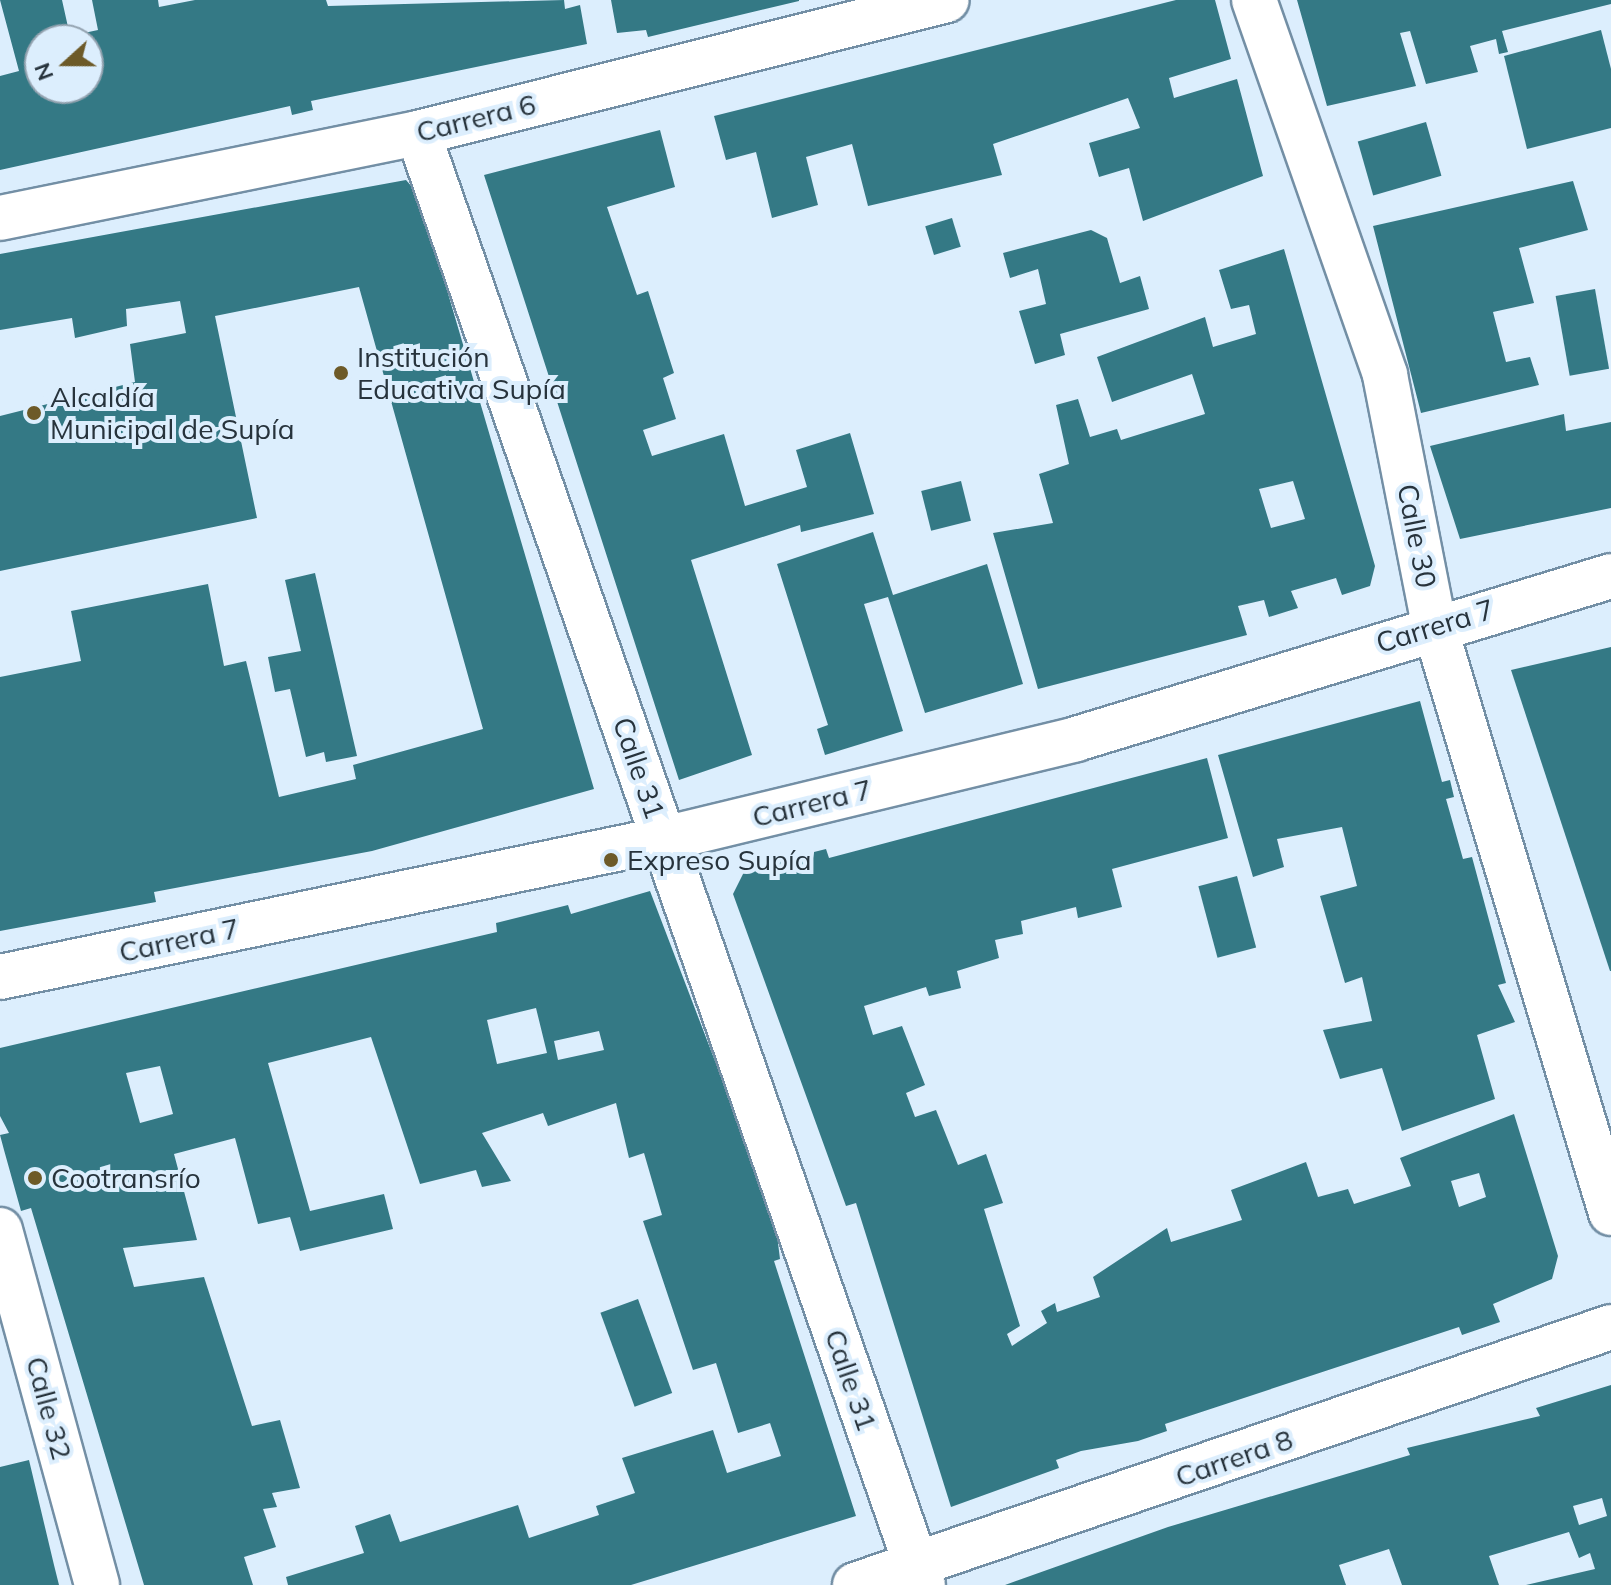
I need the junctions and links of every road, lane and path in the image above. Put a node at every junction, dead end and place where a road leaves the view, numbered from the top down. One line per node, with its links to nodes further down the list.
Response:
1 (947, 0): 3 (street, Carrera 6)
2 (1254, 0): 6 (street, Calle 30)
3 (418, 133): 4 (street, Carrera 6); 7 (street, Calle 31)
4 (0, 218)
5 (1611, 576): 6 (street, Carrera 7)
6 (1434, 624): 7 (street, Carrera 7); 9 (street, Calle 30)
7 (664, 839): 8 (street, Carrera 7); 12 (street, Calle 31)
8 (0, 977)
9 (1611, 1213)
10 (0, 1230): 13 (street, Calle 32)
11 (1611, 1327): 12 (street, Carrera 8)
12 (920, 1576): 14 (street, Carrera 8)
13 (97, 1585)
14 (855, 1585)

